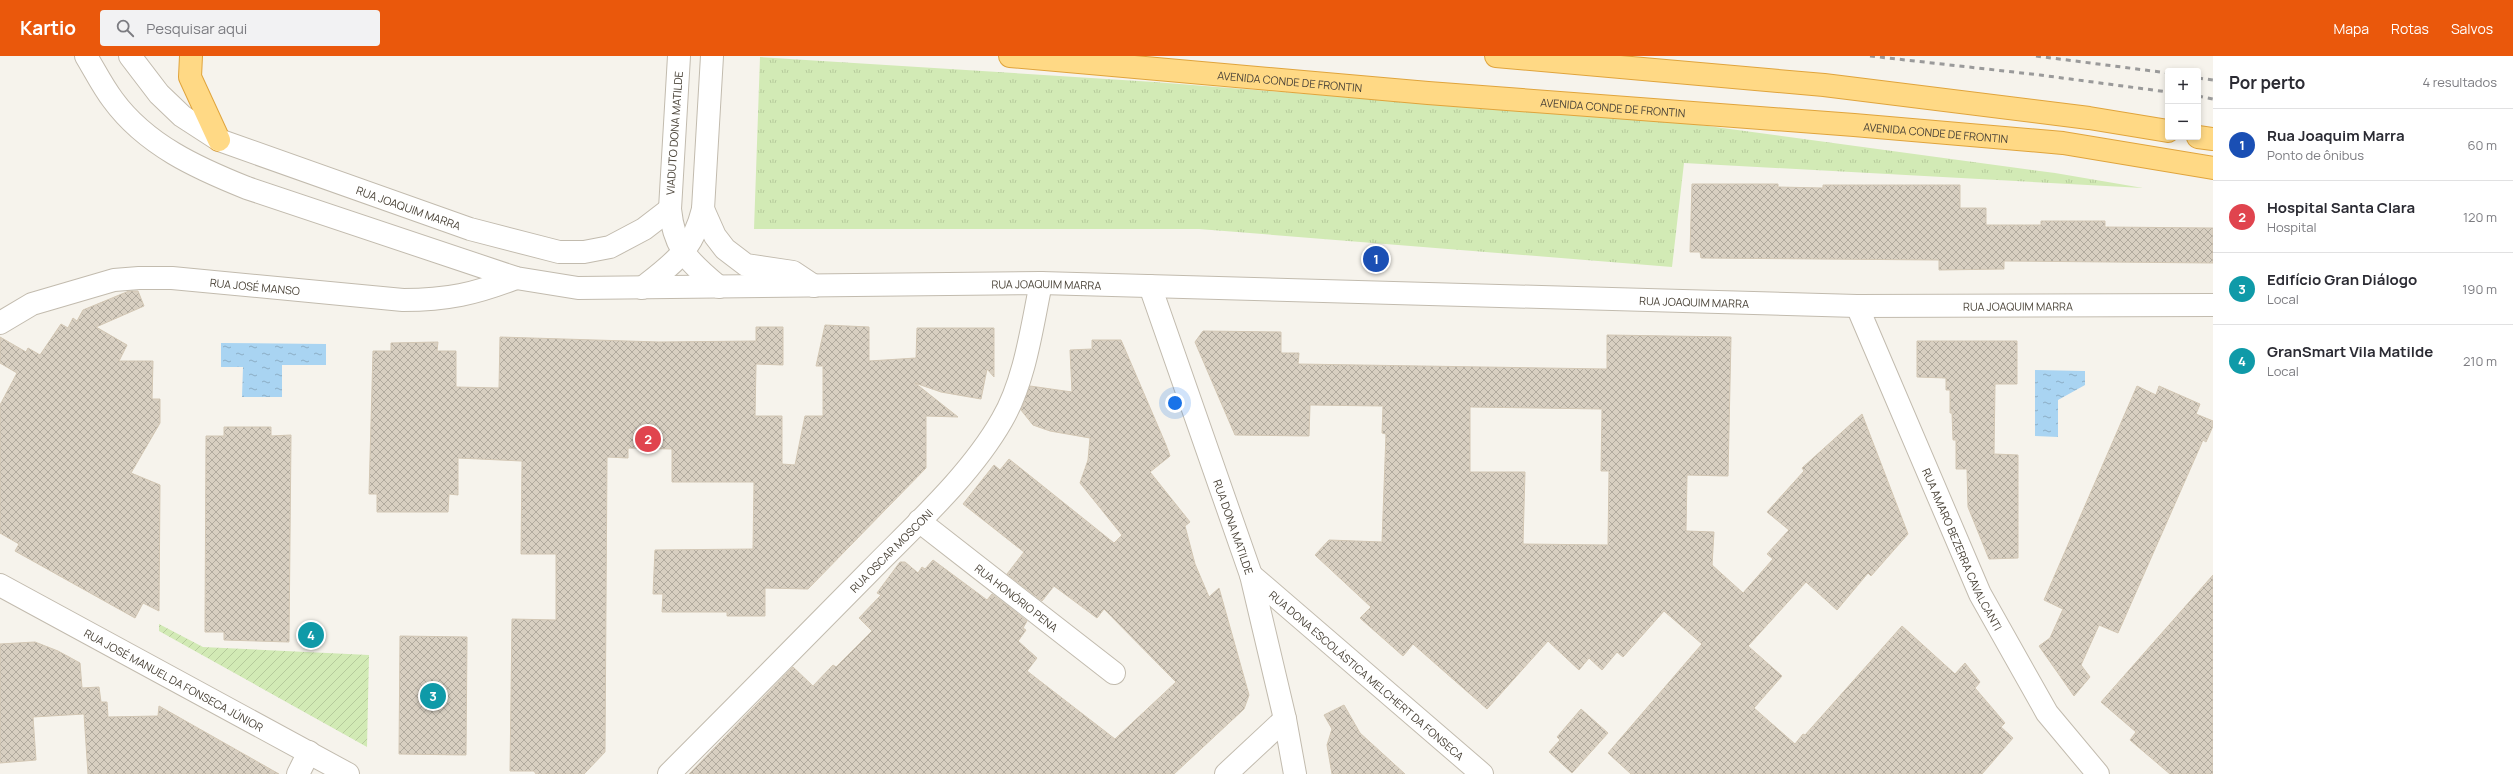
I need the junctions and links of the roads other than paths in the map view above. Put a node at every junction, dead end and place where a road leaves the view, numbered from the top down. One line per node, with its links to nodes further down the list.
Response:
1 (86, 56): 16 (street, RUA JOAQUIM MARRA)
2 (130, 56): 11 (street, RUA JOAQUIM MARRA)
3 (191, 56): 11 (highway)
4 (679, 56): 13 (street, VIADUTO DONA MATILDE)
5 (712, 56): 14 (street)
6 (1010, 56): 12 (highway, AVENIDA CONDE DE FRONTIN)
7 (1496, 56): 8 (highway)
8 (2165, 131)
9 (2201, 137): 10 (highway)
10 (2213, 139)
11 (220, 140): 13 (street, RUA JOAQUIM MARRA)
12 (2213, 168)
13 (670, 200): 15 (street)
14 (703, 200): 15 (street); 18 (street)
15 (684, 252): 20 (street); 21 (street)
16 (516, 278): 21 (street, RUA JOAQUIM MARRA); 24 (street, RUA JOSÉ MANSO)
17 (1041, 283): 18 (street, RUA JOAQUIM MARRA); 19 (street, RUA JOAQUIM MARRA); 25 (street, RUA OSCAR MOSCONI)
18 (815, 286): 20 (street, RUA JOAQUIM MARRA)
19 (1150, 286): 23 (street, RUA JOAQUIM MARRA); 26 (street, RUA DONA MATILDE)
20 (719, 287): 21 (street, RUA JOAQUIM MARRA)
21 (642, 288)
22 (2213, 305): 23 (street, RUA JOAQUIM MARRA)
23 (1857, 306): 37 (street, RUA AMARO BEZERRA CAVALCANTI)
24 (0, 323)
25 (919, 521): 28 (street, RUA HONÓRIO PENA); 33 (street, RUA OSCAR MOSCONI)
26 (1251, 575): 29 (street, RUA DONA MATILDE); 36 (street, RUA DONA ESCOLÁSTICA MELCHERT DA FONSECA)
27 (0, 586): 30 (street, RUA JOSÉ MANUEL DA FONSECA JÚNIOR)
28 (1114, 673)
29 (1285, 719): 34 (street); 35 (street, RUA DONA MATILDE)
30 (309, 752): 31 (street); 32 (street, RUA JOSÉ MANUEL DA FONSECA JÚNIOR)
31 (298, 774)
32 (348, 774)
33 (669, 774)
34 (1226, 774)
35 (1295, 774)
36 (1482, 774)
37 (2098, 774)

